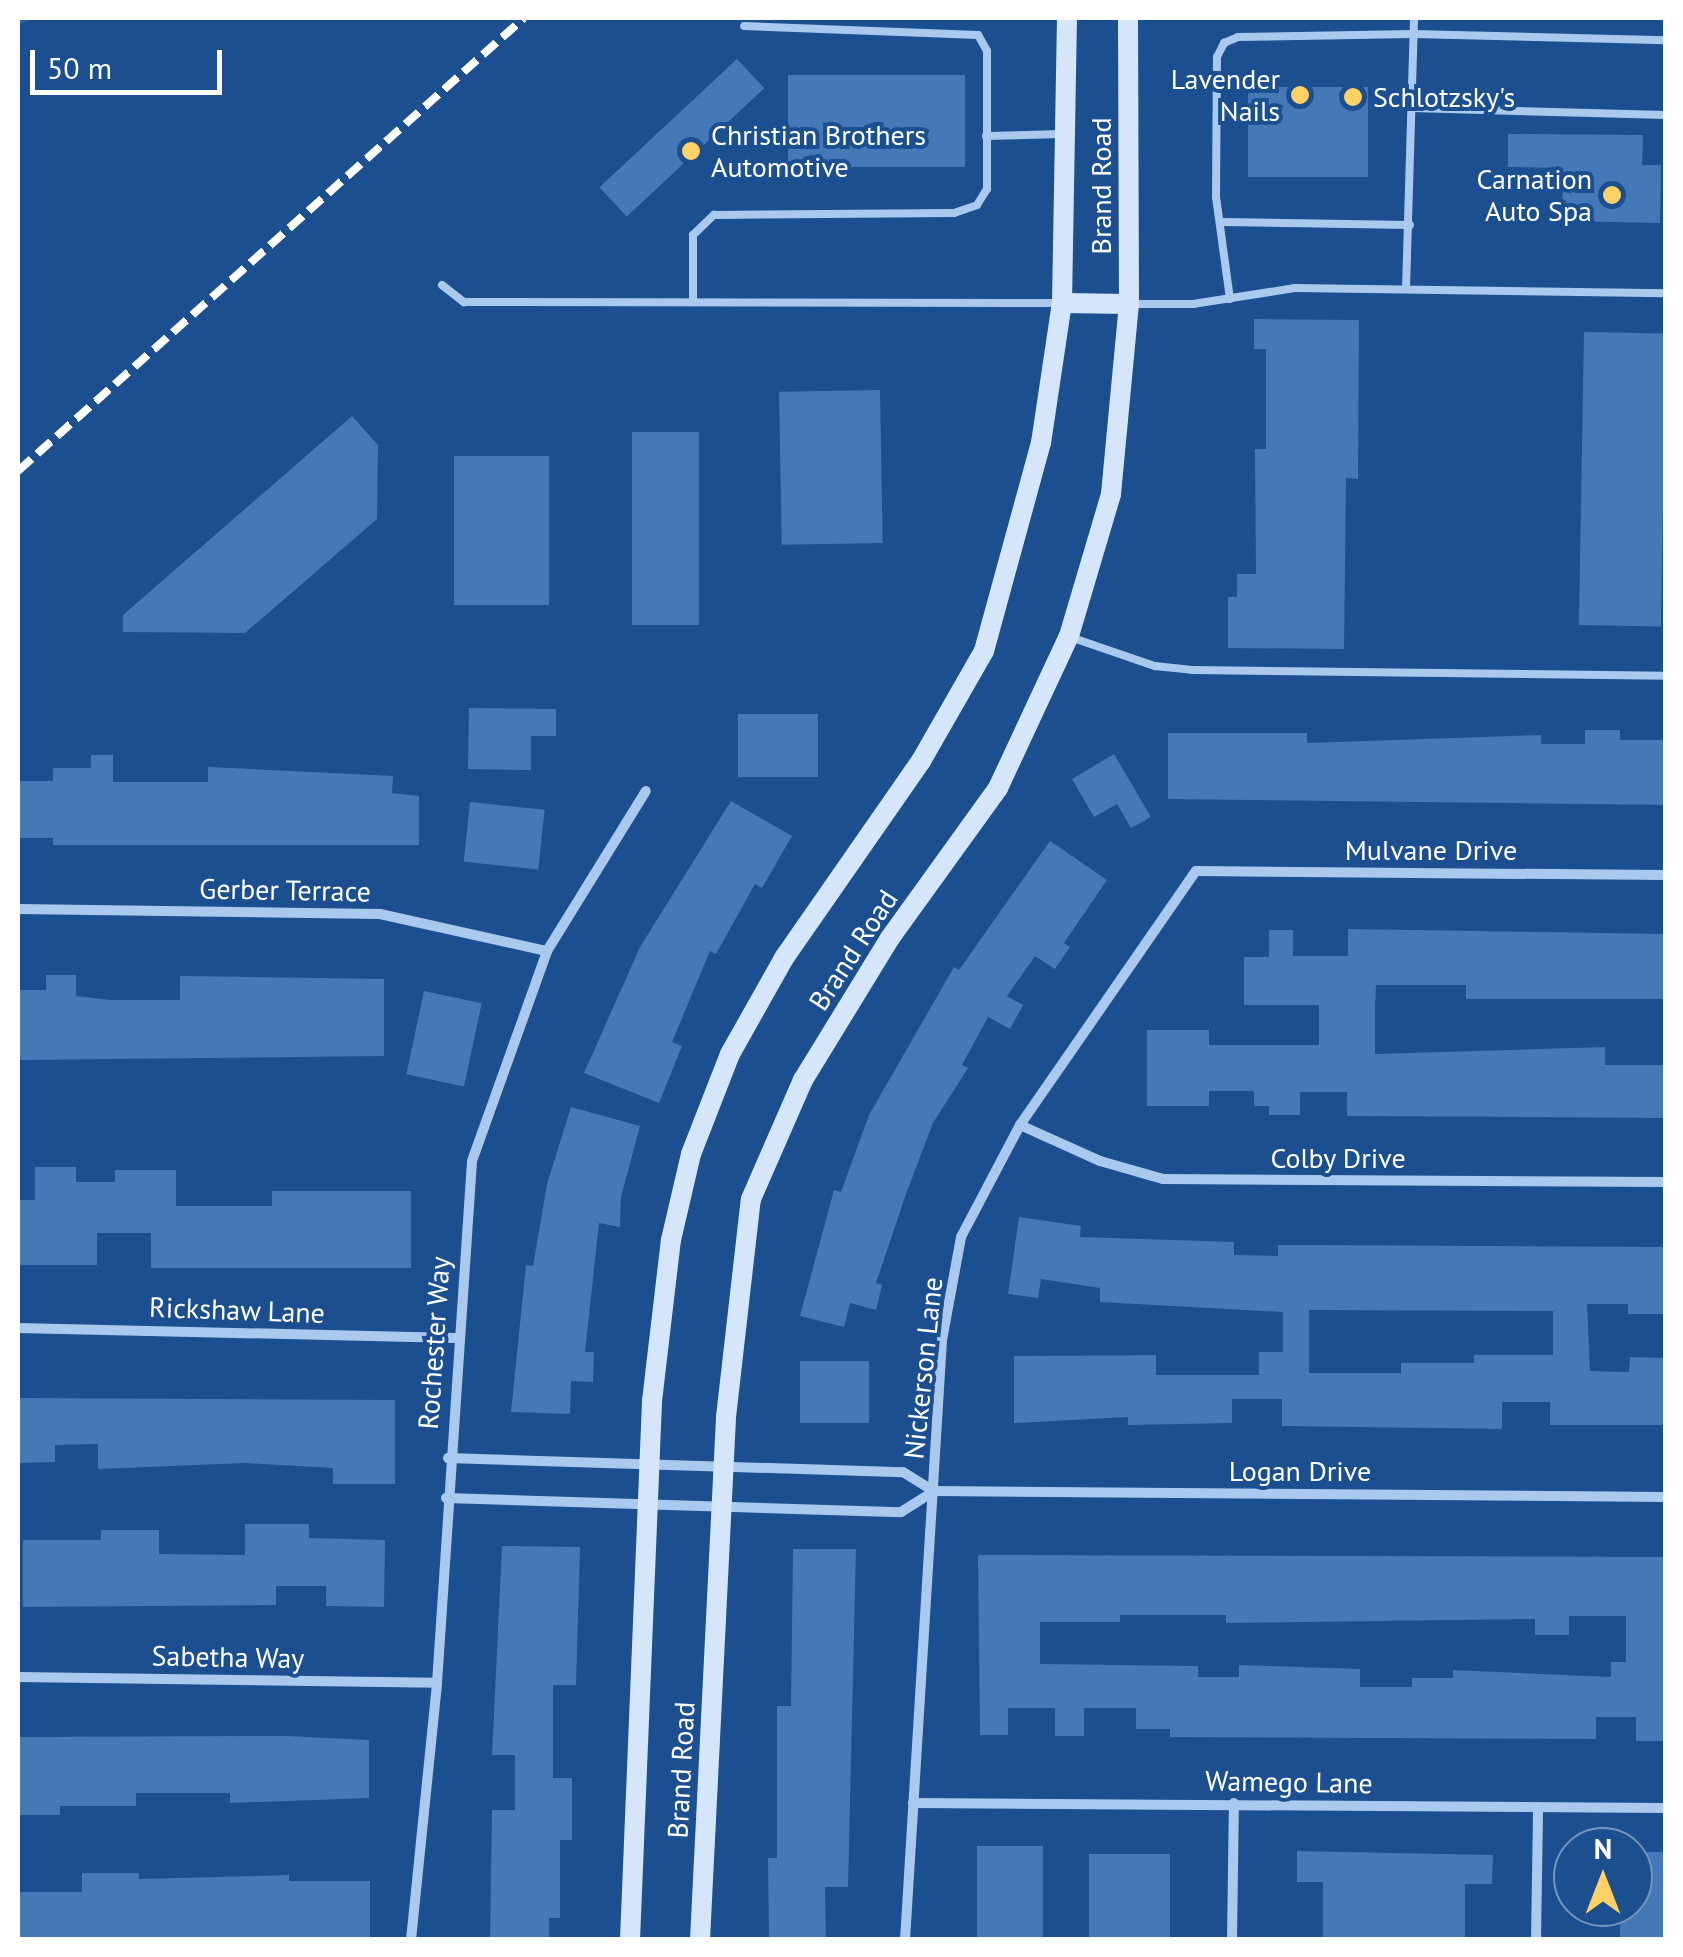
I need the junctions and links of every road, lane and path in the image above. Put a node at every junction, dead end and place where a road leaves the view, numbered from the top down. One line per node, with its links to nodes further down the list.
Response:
1 (1067, 18): 9 (main road, Brand Road)
2 (1128, 18): 19 (main road, Brand Road)
3 (1414, 18): 5 (lane)
4 (744, 26): 10 (lane)
5 (1414, 34): 6 (lane); 7 (lane); 11 (lane)
6 (1666, 40)
7 (1412, 108): 8 (lane); 12 (lane)
8 (1666, 116)
9 (1065, 134): 10 (lane); 18 (main road, Brand Road)
10 (986, 136): 17 (lane)
11 (1223, 222): 12 (lane); 16 (lane)
12 (1410, 225): 14 (lane)
13 (442, 284): 17 (lane)
14 (1406, 289): 15 (lane); 16 (lane)
15 (1666, 292)
16 (1230, 299): 19 (lane)
17 (693, 302): 18 (lane)
18 (1062, 303): 19 (main road); 32 (main road, Brand Road)
19 (1128, 304): 20 (main road, Brand Road)
20 (1068, 636): 21 (lane); 33 (main road, Brand Road)
21 (1666, 676)
22 (646, 790): 26 (street, Rochester Way)
23 (1196, 871): 24 (street, Mulvane Drive); 27 (street, Nickerson Lane)
24 (1666, 875)
25 (18, 909): 26 (street, Gerber Terrace)
26 (548, 951): 30 (street, Rochester Way)
27 (1020, 1125): 28 (street, Colby Drive); 34 (street, Nickerson Lane)
28 (1666, 1182)
29 (18, 1328): 30 (street, Rickshaw Lane)
30 (455, 1338): 31 (street, Rochester Way)
31 (448, 1458): 32 (street, Logan Drive); 36 (street, Rochester Way)
32 (653, 1468): 33 (street, Logan Drive); 37 (main road, Brand Road)
33 (724, 1470): 34 (street, Logan Drive); 38 (main road, Brand Road)
34 (934, 1491): 35 (street, Logan Drive); 38 (street, Logan Drive); 41 (street, Nickerson Lane)
35 (1666, 1496)
36 (446, 1498): 37 (street, Logan Drive); 40 (street, Rochester Way)
37 (651, 1504): 38 (street, Logan Drive); 46 (main road, Brand Road)
38 (722, 1507): 47 (main road, Brand Road)
39 (18, 1677): 40 (street, Sabetha Way)
40 (437, 1683): 45 (street, Rochester Way)
41 (913, 1803): 42 (street, Wamego Lane); 48 (street, Nickerson Lane)
42 (1234, 1804): 43 (street, Wamego Lane); 49 (street)
43 (1538, 1807): 44 (street, Wamego Lane); 50 (street)
44 (1666, 1808)
45 (411, 1940)
46 (630, 1940)
47 (700, 1940)
48 (904, 1940)
49 (1232, 1940)
50 (1536, 1940)

